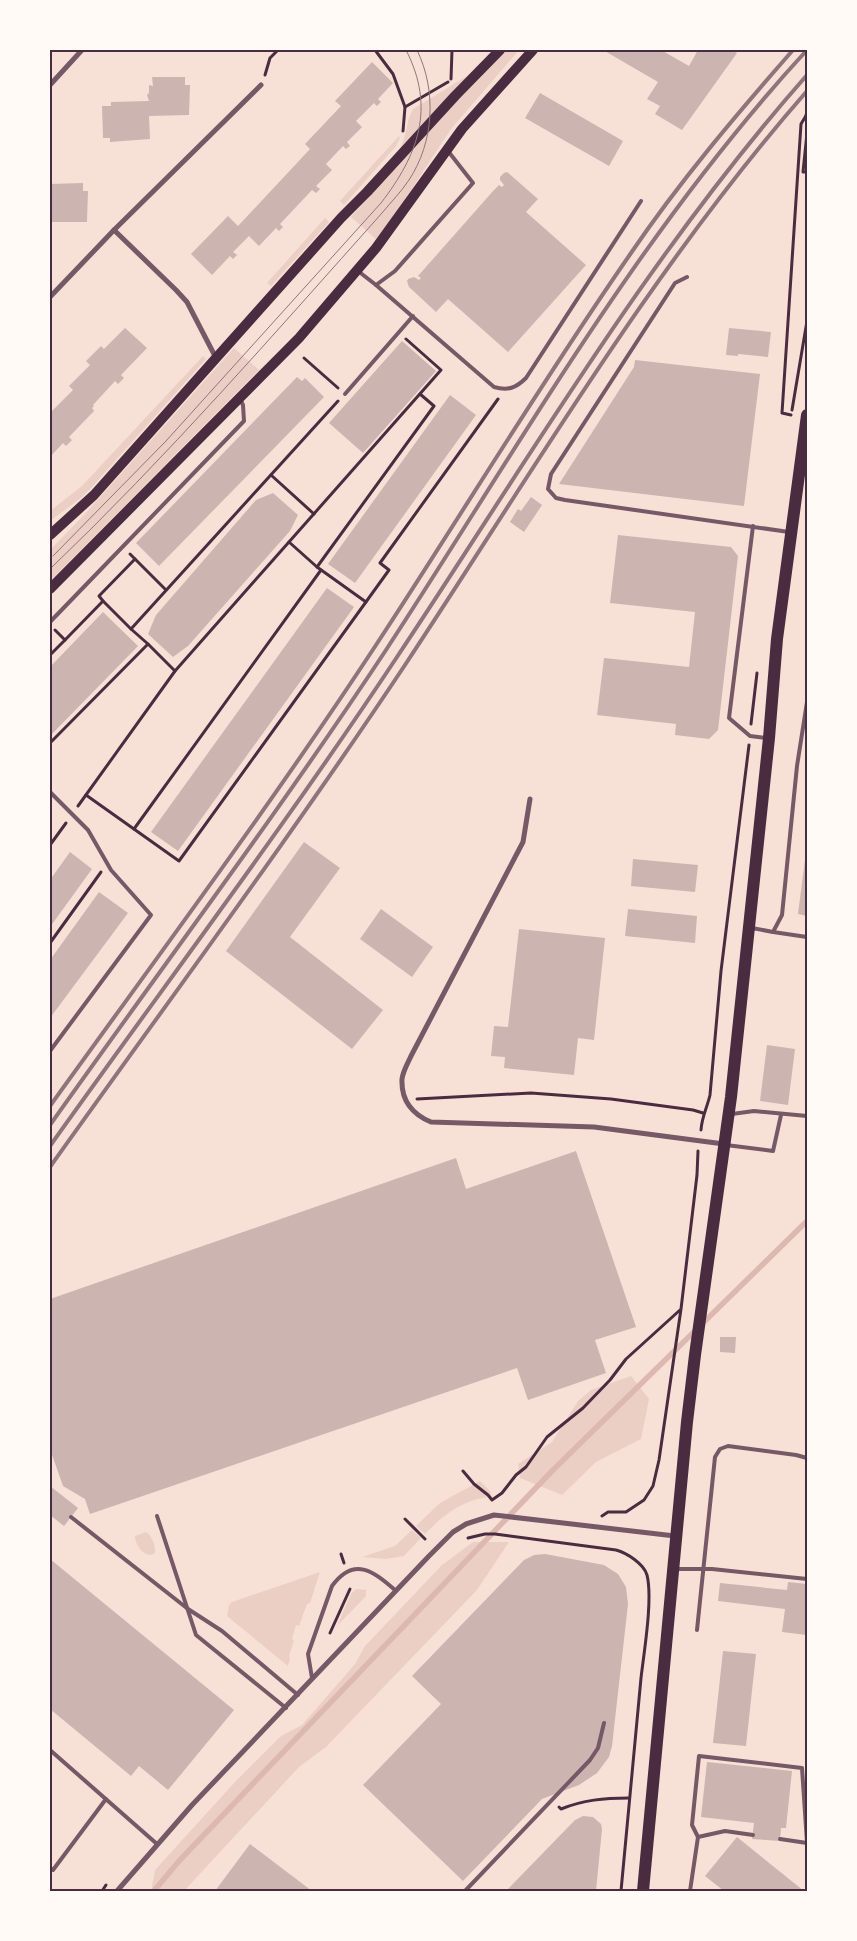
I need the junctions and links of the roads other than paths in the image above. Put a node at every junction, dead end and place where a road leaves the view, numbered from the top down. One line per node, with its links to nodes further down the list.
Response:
1 (82, 50): 4 (street)
2 (500, 50): 14 (main road)
3 (533, 50): 6 (main road)
4 (50, 85)
5 (261, 85): 8 (street)
6 (446, 149): 9 (main road); 11 (lane)
7 (641, 202): 13 (lane)
8 (114, 230): 12 (street); 14 (street)
9 (358, 271): 11 (lane); 16 (main road)
10 (687, 277): 18 (lane)
11 (376, 284): 13 (lane)
12 (50, 297)
13 (413, 316): 15 (lane)
14 (216, 358): 20 (main road)
15 (345, 394)
16 (240, 398): 21 (main road); 22 (lane)
17 (807, 415): 19 (main road)
18 (752, 526): 19 (lane); 24 (lane)
19 (792, 532): 24 (main road)
20 (50, 535)
21 (50, 589)
22 (50, 624)
23 (807, 702): 28 (lane)
24 (769, 738): 27 (main road)
25 (50, 792): 30 (lane)
26 (530, 800): 34 (street)
27 (748, 927): 28 (lane); 31 (main road)
28 (773, 932): 29 (lane)
29 (807, 937)
30 (50, 1051)
31 (729, 1115): 32 (lane); 34 (main road)
32 (781, 1115): 33 (lane); 34 (lane)
33 (807, 1116)
34 (724, 1144): 38 (main road)
35 (807, 1458): 40 (lane)
36 (158, 1516): 43 (lane)
37 (71, 1517): 43 (lane)
38 (676, 1536): 39 (main road); 42 (street)
39 (673, 1569): 40 (lane); 59 (main road)
40 (704, 1569): 41 (lane); 44 (lane)
41 (807, 1579)
42 (395, 1590): 45 (street); 45 (lane)
43 (188, 1609): 46 (lane); 47 (lane)
44 (697, 1630)
45 (312, 1678): 46 (street)
46 (298, 1694): 47 (street)
47 (286, 1708): 55 (street)
48 (604, 1723): 58 (lane)
49 (50, 1750): 50 (lane)
50 (106, 1799): 55 (lane); 56 (lane)
51 (753, 1835): 52 (lane)
52 (698, 1837): 54 (lane); 60 (lane)
53 (780, 1839): 54 (lane)
54 (807, 1843)
55 (157, 1844): 57 (street)
56 (50, 1868)
57 (117, 1891)
58 (465, 1891)
59 (643, 1891)
60 (690, 1891)

